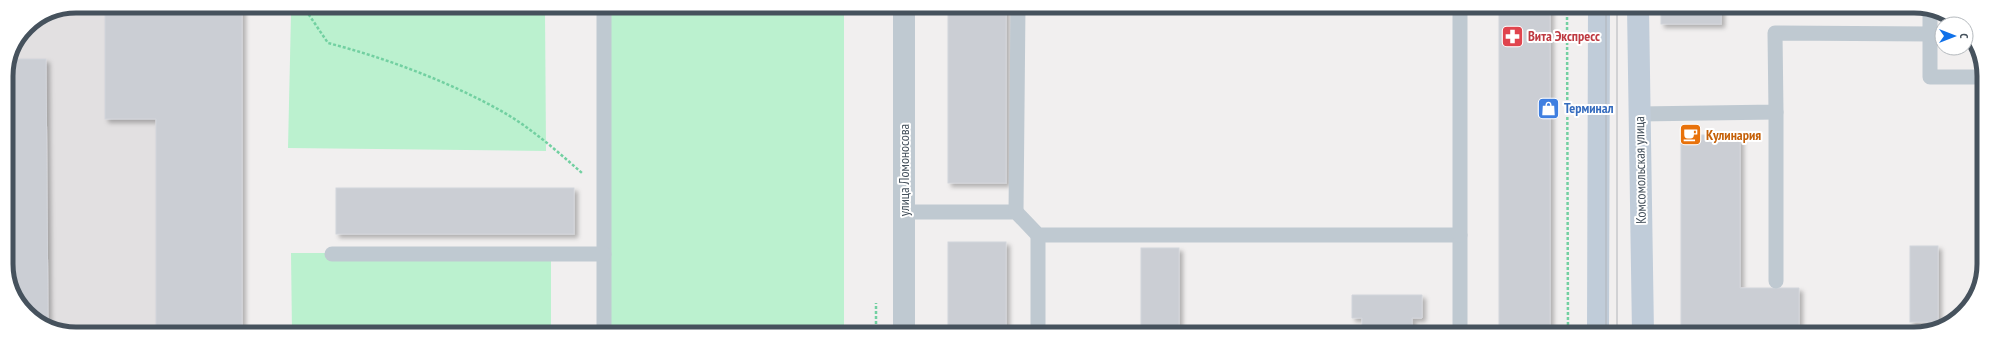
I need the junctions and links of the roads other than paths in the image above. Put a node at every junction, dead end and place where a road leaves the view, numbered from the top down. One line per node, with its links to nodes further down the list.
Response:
1 (604, 13): 17 (lane)
2 (904, 13): 12 (street, улица Ломоносова)
3 (1018, 13): 13 (lane)
4 (1460, 13): 15 (lane)
5 (1599, 13): 23 (main road)
6 (1638, 13): 11 (main road, Комсомольская улица)
7 (1930, 15): 8 (lane)
8 (1930, 34): 9 (lane); 10 (lane)
9 (1977, 77)
10 (1776, 112): 11 (lane); 18 (lane)
11 (1639, 114): 24 (main road, Комсомольская улица)
12 (904, 212): 13 (lane); 20 (street, улица Ломоносова)
13 (1016, 212): 14 (lane)
14 (1038, 235): 15 (lane); 21 (lane)
15 (1460, 235): 22 (lane)
16 (332, 254): 17 (lane)
17 (604, 254): 19 (lane)
18 (1776, 281)
19 (604, 327)
20 (904, 327)
21 (1038, 327)
22 (1460, 327)
23 (1598, 327)
24 (1643, 327)

